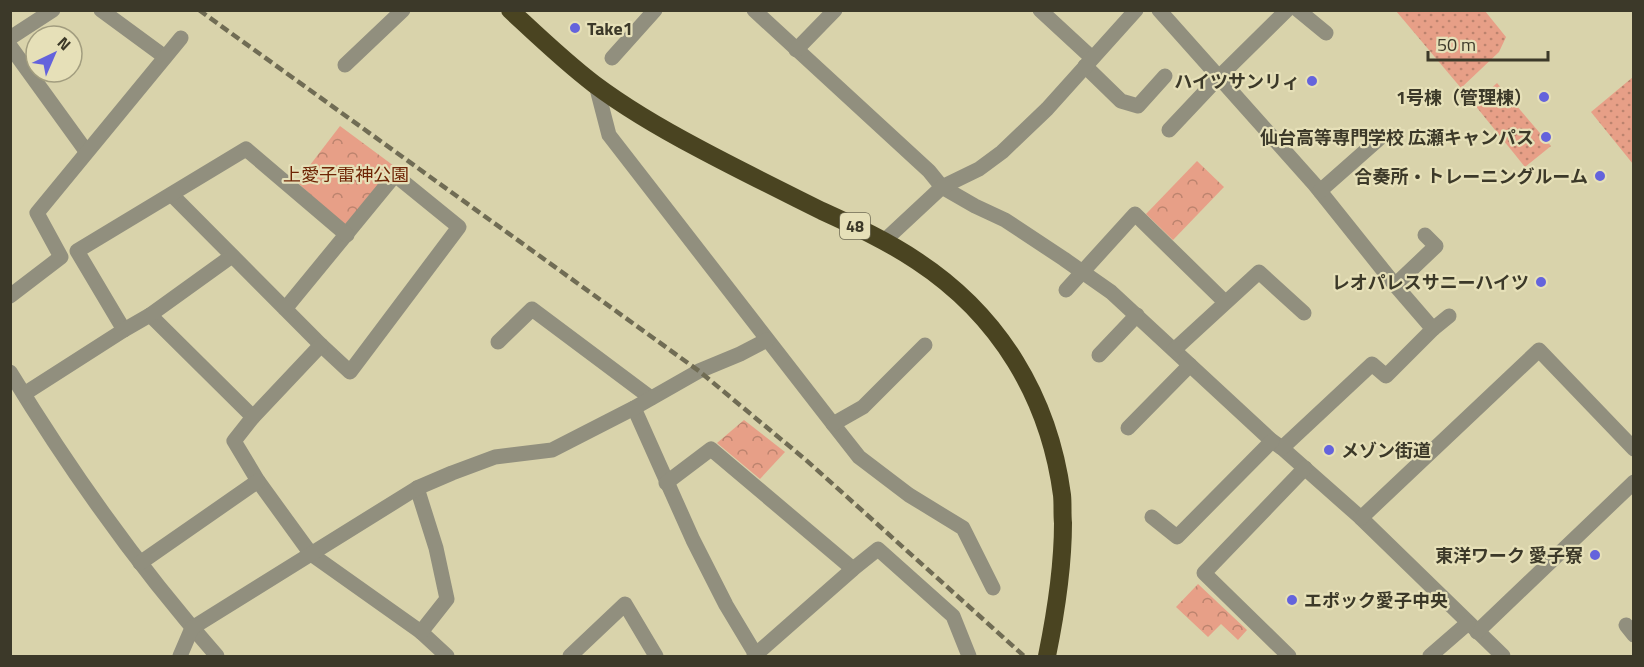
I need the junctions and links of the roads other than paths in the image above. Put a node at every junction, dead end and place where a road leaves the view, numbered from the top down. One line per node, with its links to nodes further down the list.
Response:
1 (53, 10): 14 (street)
2 (101, 10): 18 (street)
3 (403, 10): 21 (street)
4 (510, 10): 24 (highway, 48)
5 (655, 10): 19 (street)
6 (754, 10): 17 (street)
7 (1040, 10): 20 (street)
8 (1136, 10): 20 (street)
9 (1159, 10): 23 (street)
10 (1287, 10): 23 (street)
11 (1298, 10): 13 (street)
12 (829, 12): 17 (street)
13 (1326, 33)
14 (10, 38)
15 (181, 38): 18 (street)
16 (10, 46): 27 (street)
17 (796, 50): 28 (street)
18 (165, 57): 27 (street)
19 (612, 58)
20 (1089, 62): 22 (street); 28 (street)
21 (345, 65)
22 (1165, 76)
23 (1219, 77): 25 (street); 29 (street)
24 (596, 85): 33 (highway, 48); 47 (street)
25 (1169, 130)
26 (1380, 138): 29 (street)
27 (86, 151): 38 (street)
28 (942, 187): 33 (street); 35 (street)
29 (1320, 191): 36 (street)
30 (172, 195): 31 (street); 34 (street); 46 (street)
31 (347, 235): 40 (street); 49 (street)
32 (1425, 235): 36 (street)
33 (885, 241): 84 (highway, 48)
34 (232, 256): 40 (street); 42 (street)
35 (1082, 271): 37 (street); 39 (street); 43 (street)
36 (1395, 285): 45 (street)
37 (1066, 290)
38 (10, 296)
39 (1225, 302): 41 (street); 51 (street)
40 (285, 309): 49 (street)
41 (1304, 313)
42 (150, 315): 46 (street); 58 (street)
43 (1137, 315): 51 (street); 52 (street)
44 (1449, 316): 45 (street)
45 (1433, 329): 61 (street)
46 (124, 330): 55 (street)
47 (767, 340): 56 (street); 59 (street)
48 (498, 342): 56 (street)
49 (321, 345): 58 (street)
50 (925, 345): 59 (street)
51 (1174, 350): 53 (street)
52 (1099, 355)
53 (1190, 365): 60 (street); 61 (street)
54 (10, 372): 55 (street)
55 (24, 394): 71 (street)
56 (651, 398): 57 (street)
57 (634, 408): 66 (street); 67 (street)
58 (253, 417): 64 (street)
59 (833, 424): 73 (street)
60 (1128, 428)
61 (1277, 445): 63 (street); 68 (street)
62 (1634, 449): 69 (street)
63 (1305, 468): 69 (street); 85 (street)
64 (258, 481): 70 (street); 71 (street)
65 (1634, 482): 74 (street)
66 (666, 483): 72 (street); 77 (street)
67 (417, 489): 70 (street); 76 (street)
68 (1152, 517)
69 (1361, 518): 74 (street)
70 (311, 554): 75 (street); 76 (street)
71 (140, 563): 75 (street)
72 (854, 569): 77 (street); 83 (street)
73 (993, 588)
74 (1473, 627): 86 (street); 87 (street)
75 (192, 628): 78 (street); 79 (street)
76 (421, 632): 80 (street)
77 (755, 656)
78 (180, 657)
79 (217, 657)
80 (447, 657)
81 (570, 657): 82 (street)
82 (656, 657)
83 (969, 657)
84 (1047, 657)
85 (1289, 657)
86 (1430, 657)
87 (1503, 657)

